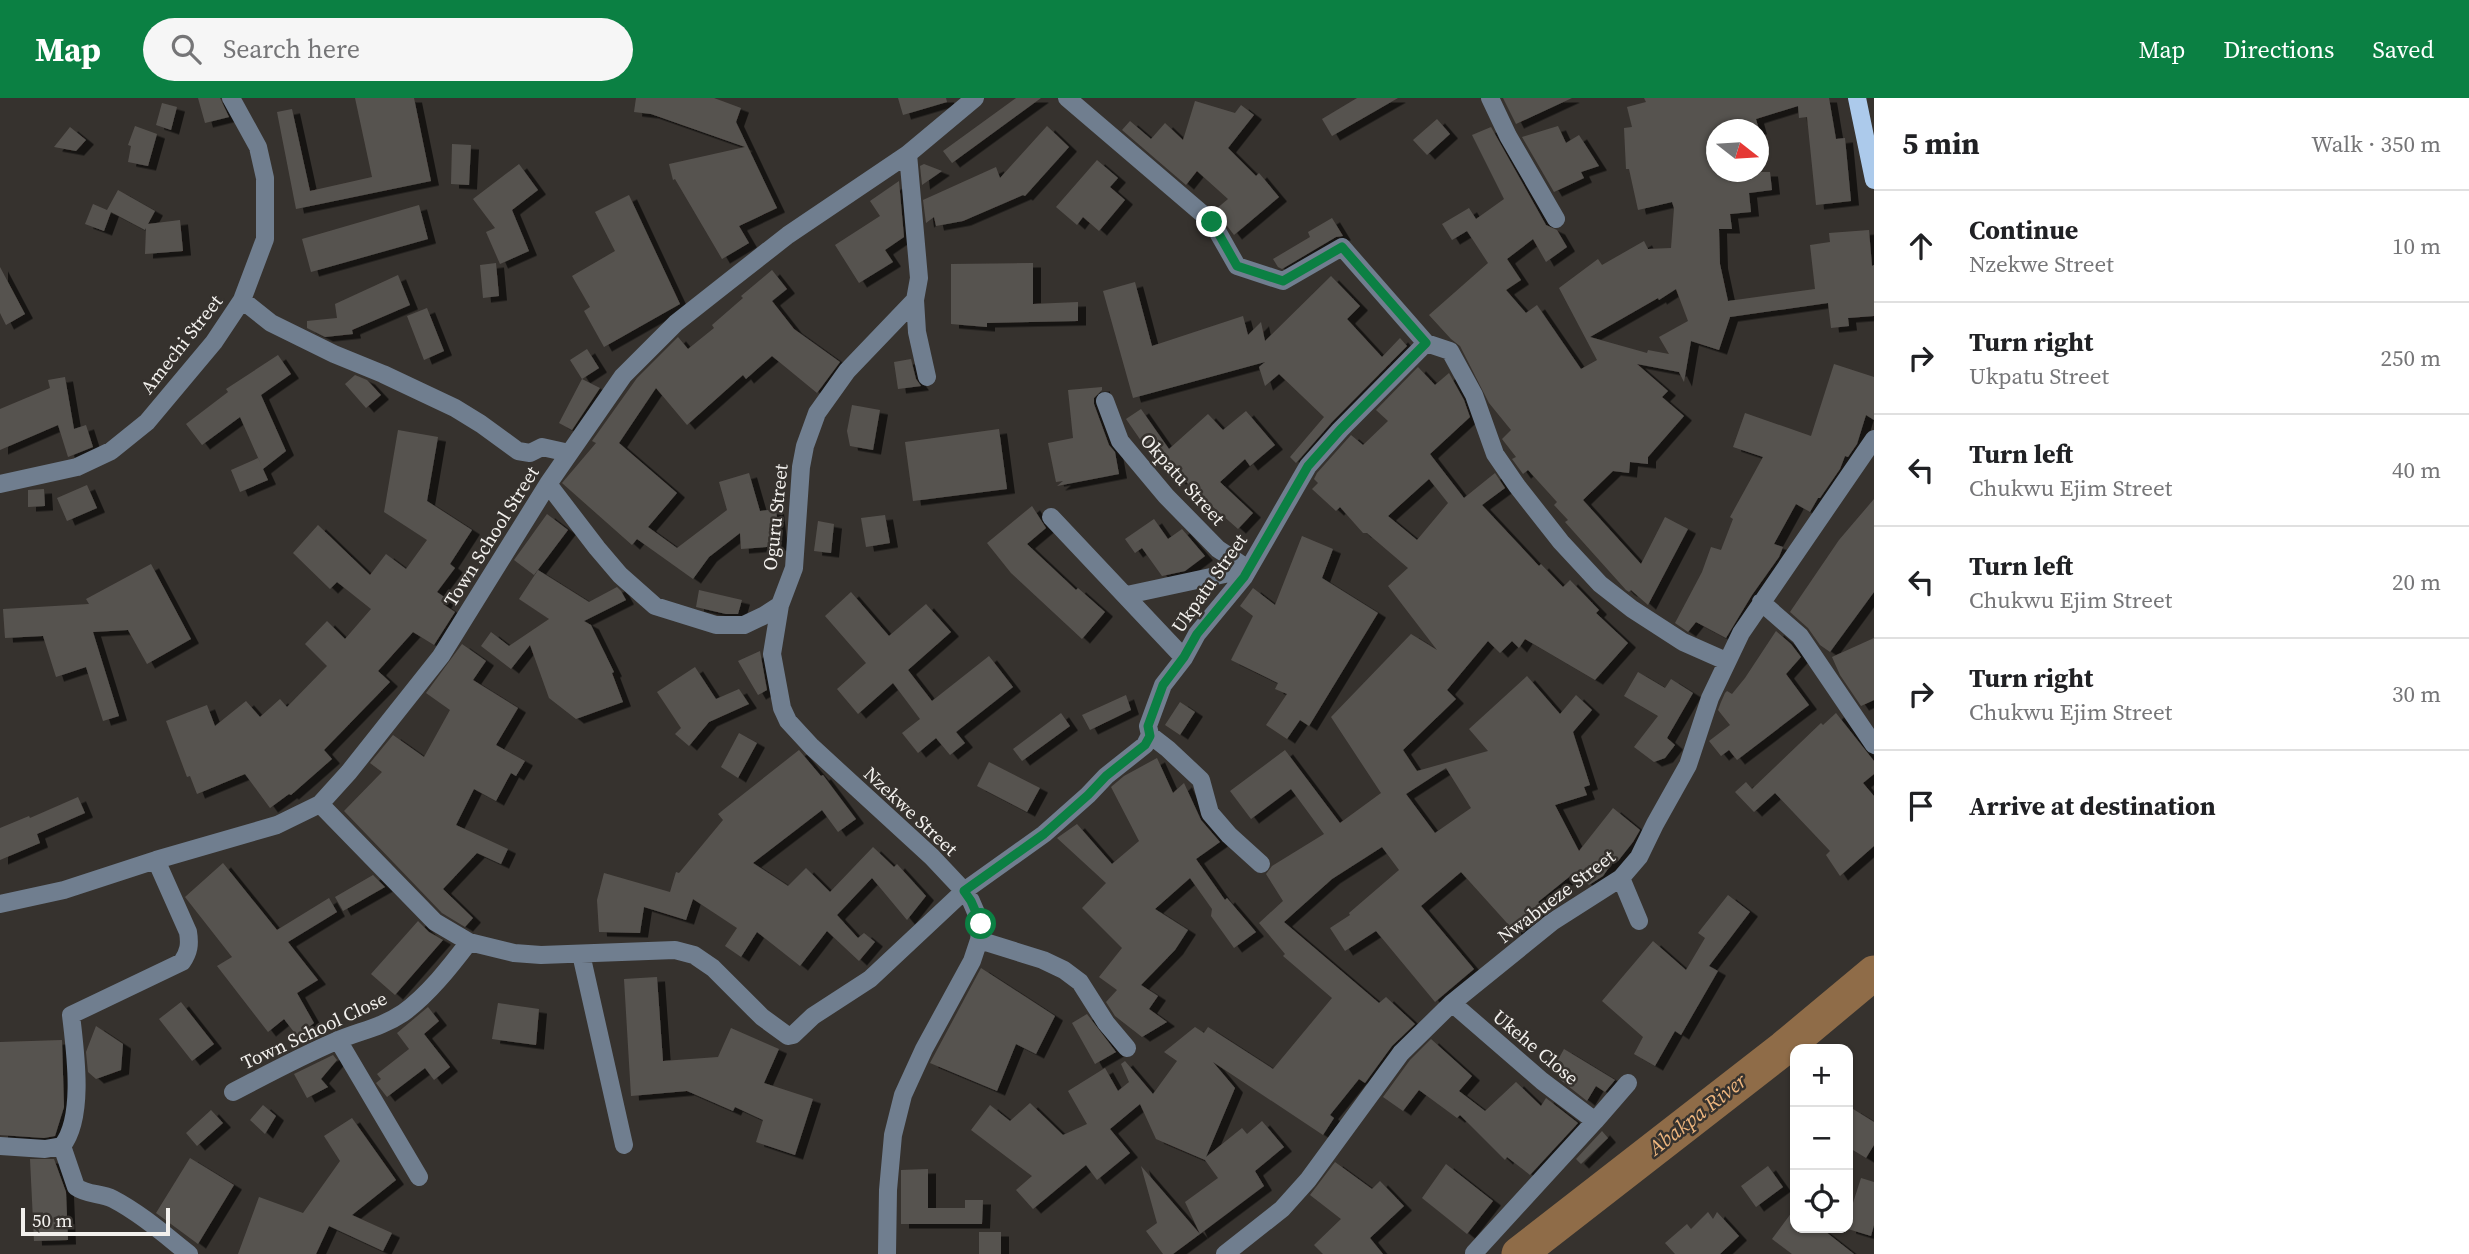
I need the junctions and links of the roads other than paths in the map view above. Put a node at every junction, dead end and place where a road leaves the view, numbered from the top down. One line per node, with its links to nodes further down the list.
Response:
1 (230, 98): 9 (street, Amechi Street)
2 (975, 98): 6 (street, Town School Street)
3 (1067, 98): 11 (street)
4 (1490, 98): 8 (street)
5 (1857, 98): 7 (main road)
6 (908, 154): 10 (street); 15 (street, Town School Street)
7 (1874, 180)
8 (1556, 219)
9 (242, 300): 15 (street); 16 (street, Amechi Street)
10 (915, 300): 12 (street); 22 (street, Oguru Street)
11 (1426, 343): 19 (street, Ukpatu Street); 24 (street)
12 (927, 377)
13 (1104, 401): 19 (street, Okpatu Street)
14 (1874, 439): 21 (street, Nwabueze Street)
15 (569, 453): 17 (street, Town School Street)
16 (0, 484)
17 (548, 484): 22 (street); 27 (street, Town School Street)
18 (1051, 517): 20 (street)
19 (1248, 569): 20 (street); 23 (street, Ukpatu Street)
20 (1127, 594): 23 (street)
21 (1761, 602): 24 (street, Nwabueze Street); 26 (street)
22 (780, 605): 31 (street, Nzekwe Street)
23 (1184, 657): 25 (street, Ukpatu Street)
24 (1726, 661): 30 (street, Nwabueze Street)
25 (1150, 736): 29 (street); 31 (street)
26 (1874, 745)
27 (320, 804): 28 (street, Town School Street); 35 (street)
28 (156, 860): 32 (street, Town School Street); 45 (street)
29 (1261, 864)
30 (1621, 878): 33 (street); 37 (street, Nwabueze Street)
31 (964, 891): 34 (street, Nzekwe Street); 36 (street)
32 (0, 904)
33 (1639, 921)
34 (979, 940): 39 (street); 49 (street)
35 (468, 942): 36 (street); 38 (street, Town School Close)
36 (581, 954): 43 (street)
37 (1452, 1003): 42 (street, Ukehe Close); 50 (street, Nwabueze Street)
38 (338, 1040): 41 (street, Town School Close); 46 (street)
39 (1127, 1048)
40 (1628, 1083): 42 (street)
41 (233, 1092)
42 (1595, 1121): 47 (street)
43 (624, 1145)
44 (0, 1146): 45 (street)
45 (62, 1146): 48 (street)
46 (419, 1177)
47 (1474, 1253)
48 (189, 1254)
49 (887, 1254)
50 (1225, 1254)

